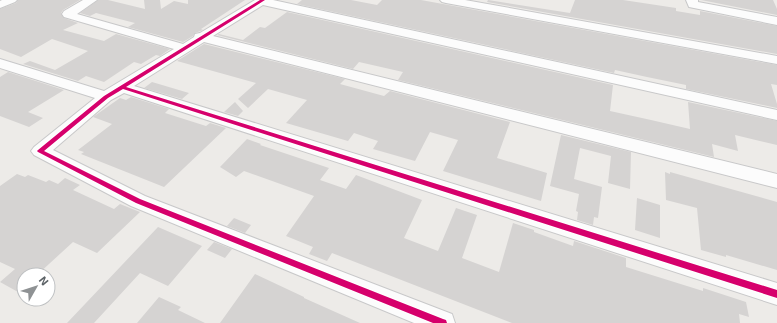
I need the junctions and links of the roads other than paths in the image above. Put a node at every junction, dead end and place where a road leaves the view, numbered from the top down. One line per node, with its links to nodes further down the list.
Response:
1 (11, 0): 6 (street)
2 (91, 0): 9 (street)
3 (262, 0): 8 (street); 13 (street)
4 (446, 0): 10 (street)
5 (692, 0): 7 (street)
6 (0, 5)
7 (777, 20)
8 (200, 37): 9 (street); 14 (street)
9 (184, 48): 12 (street)
10 (777, 60)
11 (0, 63): 12 (street)
12 (114, 92): 15 (street); 16 (street)
13 (777, 115)
14 (777, 181)
15 (777, 294)
16 (443, 323)

